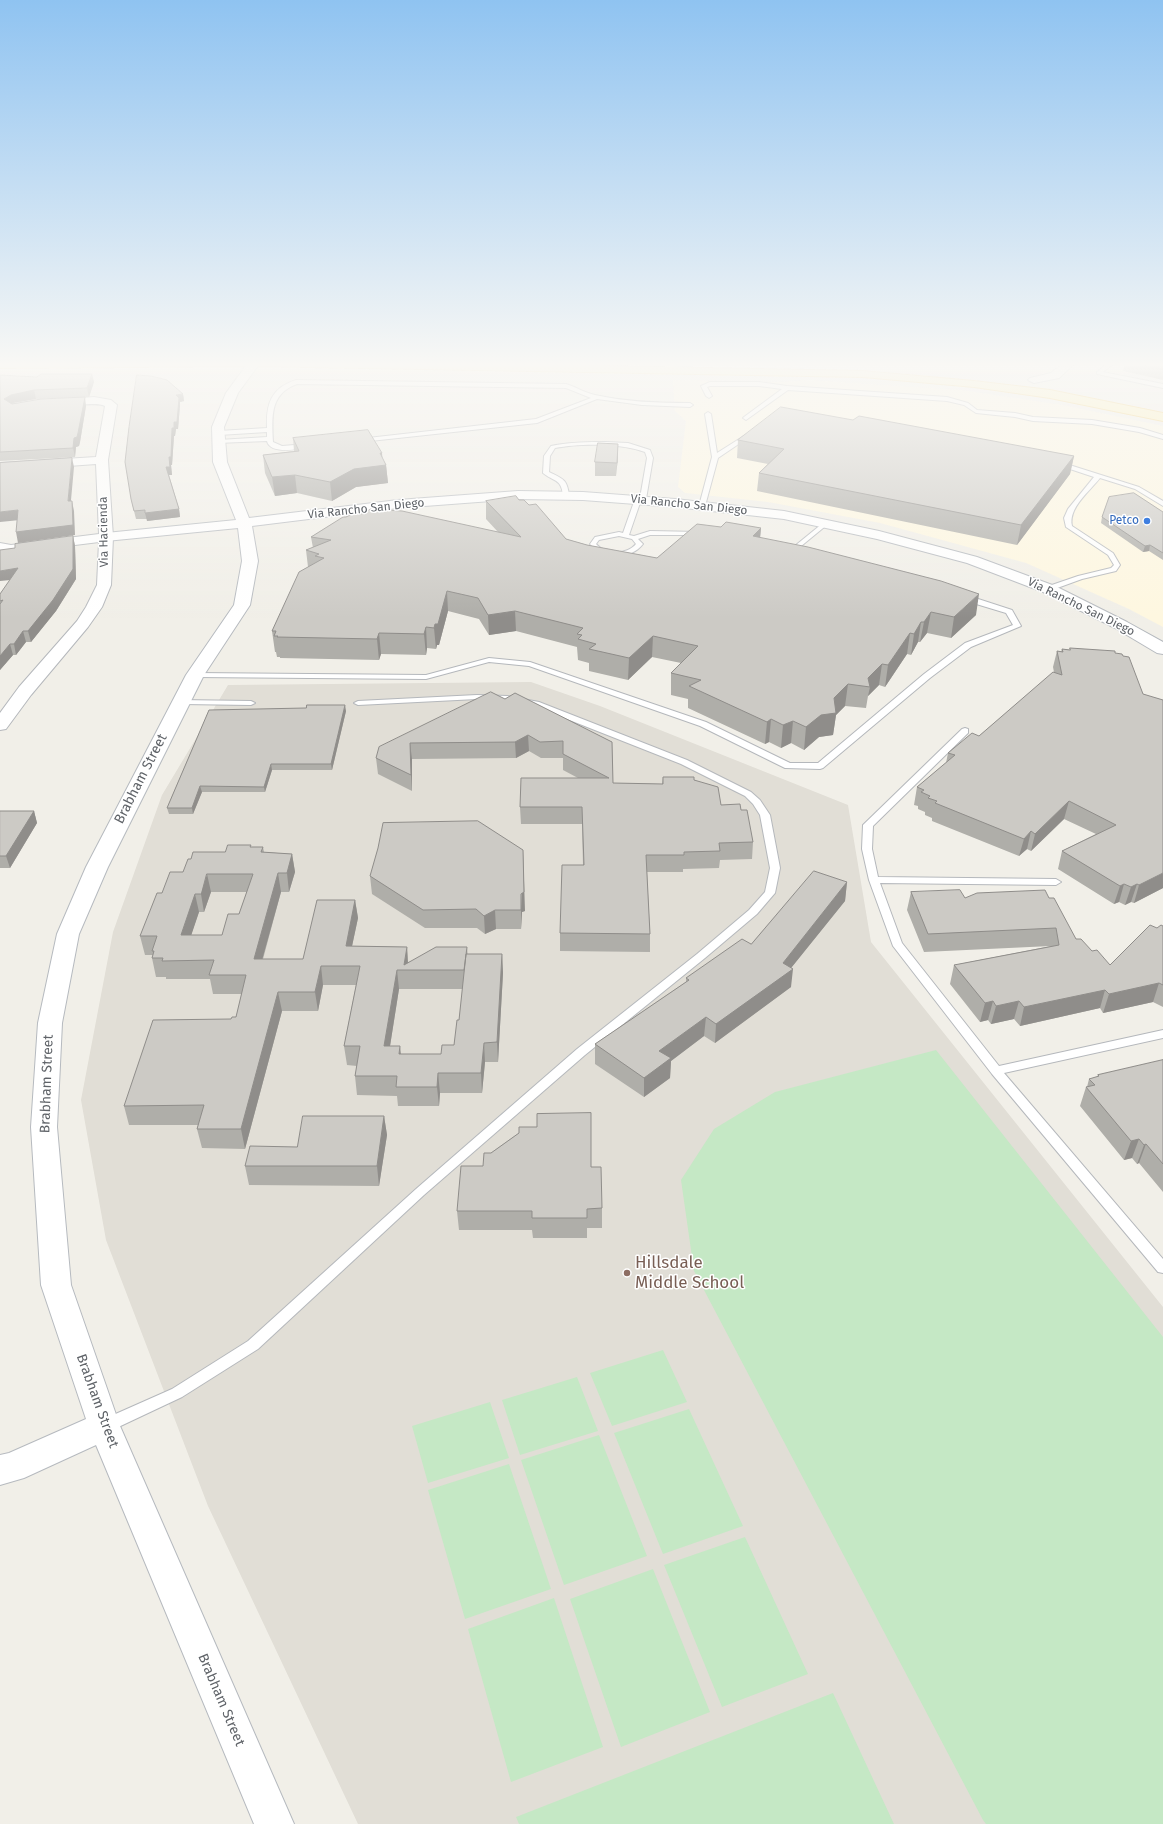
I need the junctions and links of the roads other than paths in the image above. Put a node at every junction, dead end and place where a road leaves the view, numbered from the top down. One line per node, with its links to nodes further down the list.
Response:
1 (104, 448): 8 (street, Via Hacienda)
2 (219, 448): 16 (main road, Brabham Street)
3 (552, 448): 12 (lane)
4 (642, 448): 13 (lane)
5 (713, 448): 7 (lane)
6 (729, 448): 7 (lane)
7 (715, 457): 15 (lane)
8 (102, 460): 10 (street); 20 (street, Via Hacienda)
9 (1052, 461): 11 (lane)
10 (0, 467)
11 (1099, 475): 14 (lane); 24 (lane)
12 (566, 496): 13 (main road, Via Rancho San Diego); 16 (main road, Via Rancho San Diego)
13 (640, 499): 15 (main road, Via Rancho San Diego); 19 (lane)
14 (1163, 504)
15 (702, 506): 17 (main road, Via Rancho San Diego)
16 (244, 523): 20 (main road, Via Rancho San Diego); 27 (main road, Brabham Street)
17 (825, 524): 23 (lane); 24 (main road, Via Rancho San Diego)
18 (711, 534): 21 (lane)
19 (626, 535): 21 (lane); 21 (lane)
20 (106, 537): 22 (street, Via Rancho San Diego); 31 (street, Via Hacienda)
21 (634, 538)
22 (0, 547)
23 (809, 548)
24 (1049, 589): 26 (main road, Via Rancho San Diego)
25 (957, 595): 27 (lane)
26 (1163, 649)
27 (194, 675): 28 (main road, Brabham Street)
28 (181, 702): 29 (lane); 38 (main road, Brabham Street)
29 (251, 703)
30 (358, 703): 38 (lane)
31 (0, 724)
32 (965, 731): 33 (lane)
33 (874, 880): 34 (lane); 36 (lane)
34 (1056, 882)
35 (1163, 1034): 36 (lane)
36 (996, 1071): 37 (lane)
37 (1163, 1268)
38 (104, 1426): 39 (main road); 40 (main road, Brabham Street)
39 (0, 1470)
40 (274, 1824)

